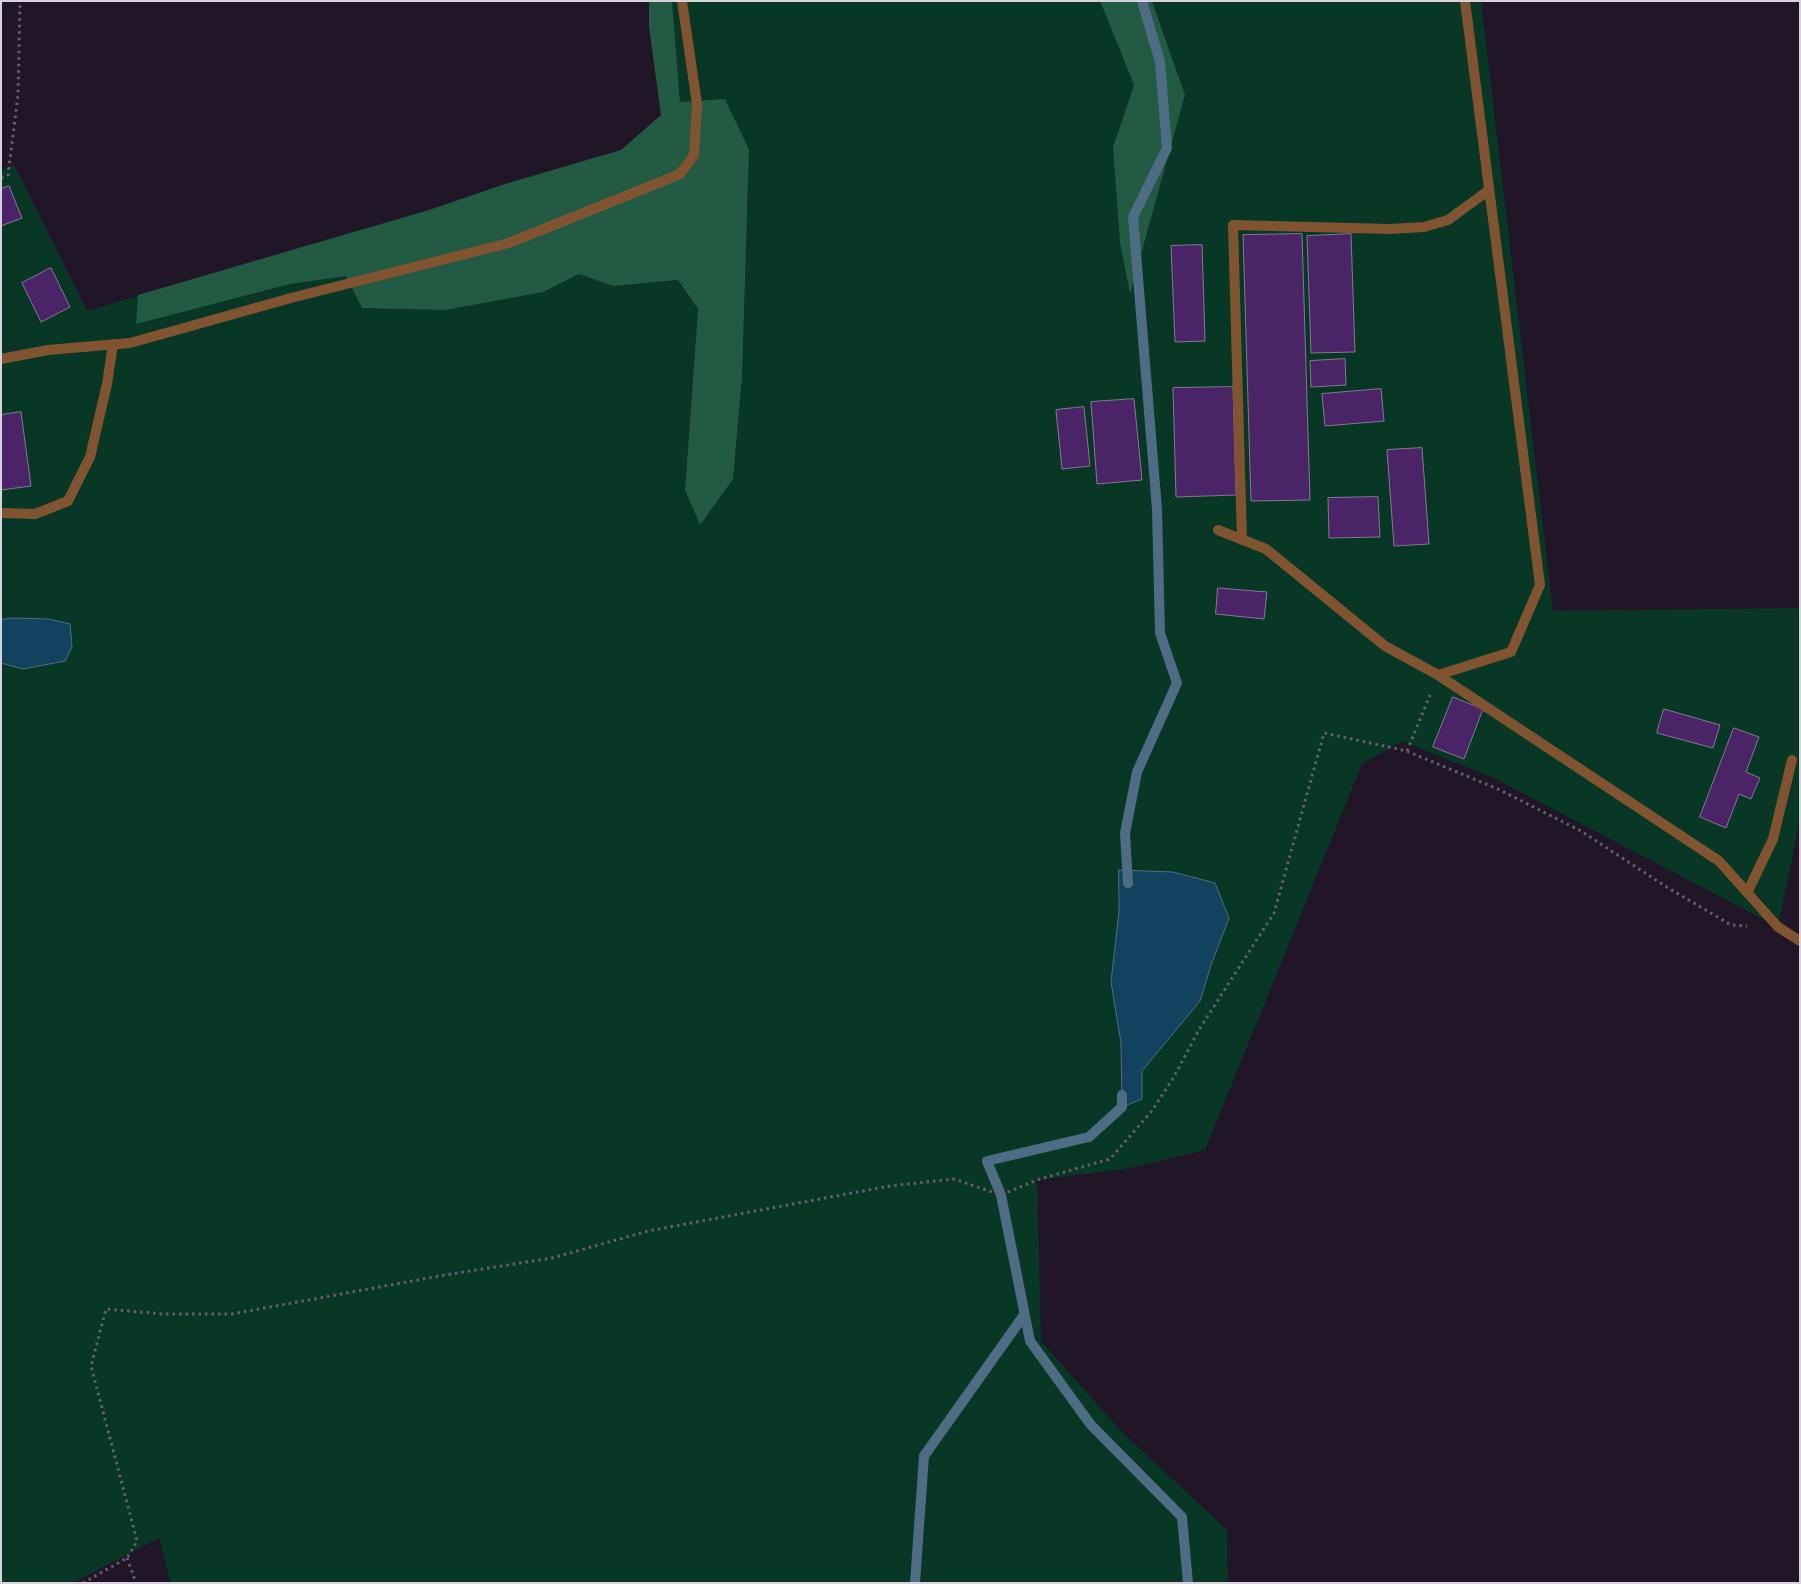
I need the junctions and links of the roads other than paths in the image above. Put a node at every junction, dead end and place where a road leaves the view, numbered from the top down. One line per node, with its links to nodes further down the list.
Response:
1 (682, 1): 4 (lane)
2 (1464, 1): 3 (lane)
3 (1489, 190): 8 (lane); 9 (lane)
4 (113, 344): 5 (lane); 6 (lane)
5 (1, 359)
6 (1, 513)
7 (1218, 530): 8 (lane)
8 (1242, 540): 9 (lane)
9 (1438, 676): 11 (lane)
10 (1792, 760): 11 (lane)
11 (1748, 891): 12 (lane)
12 (1800, 942)

